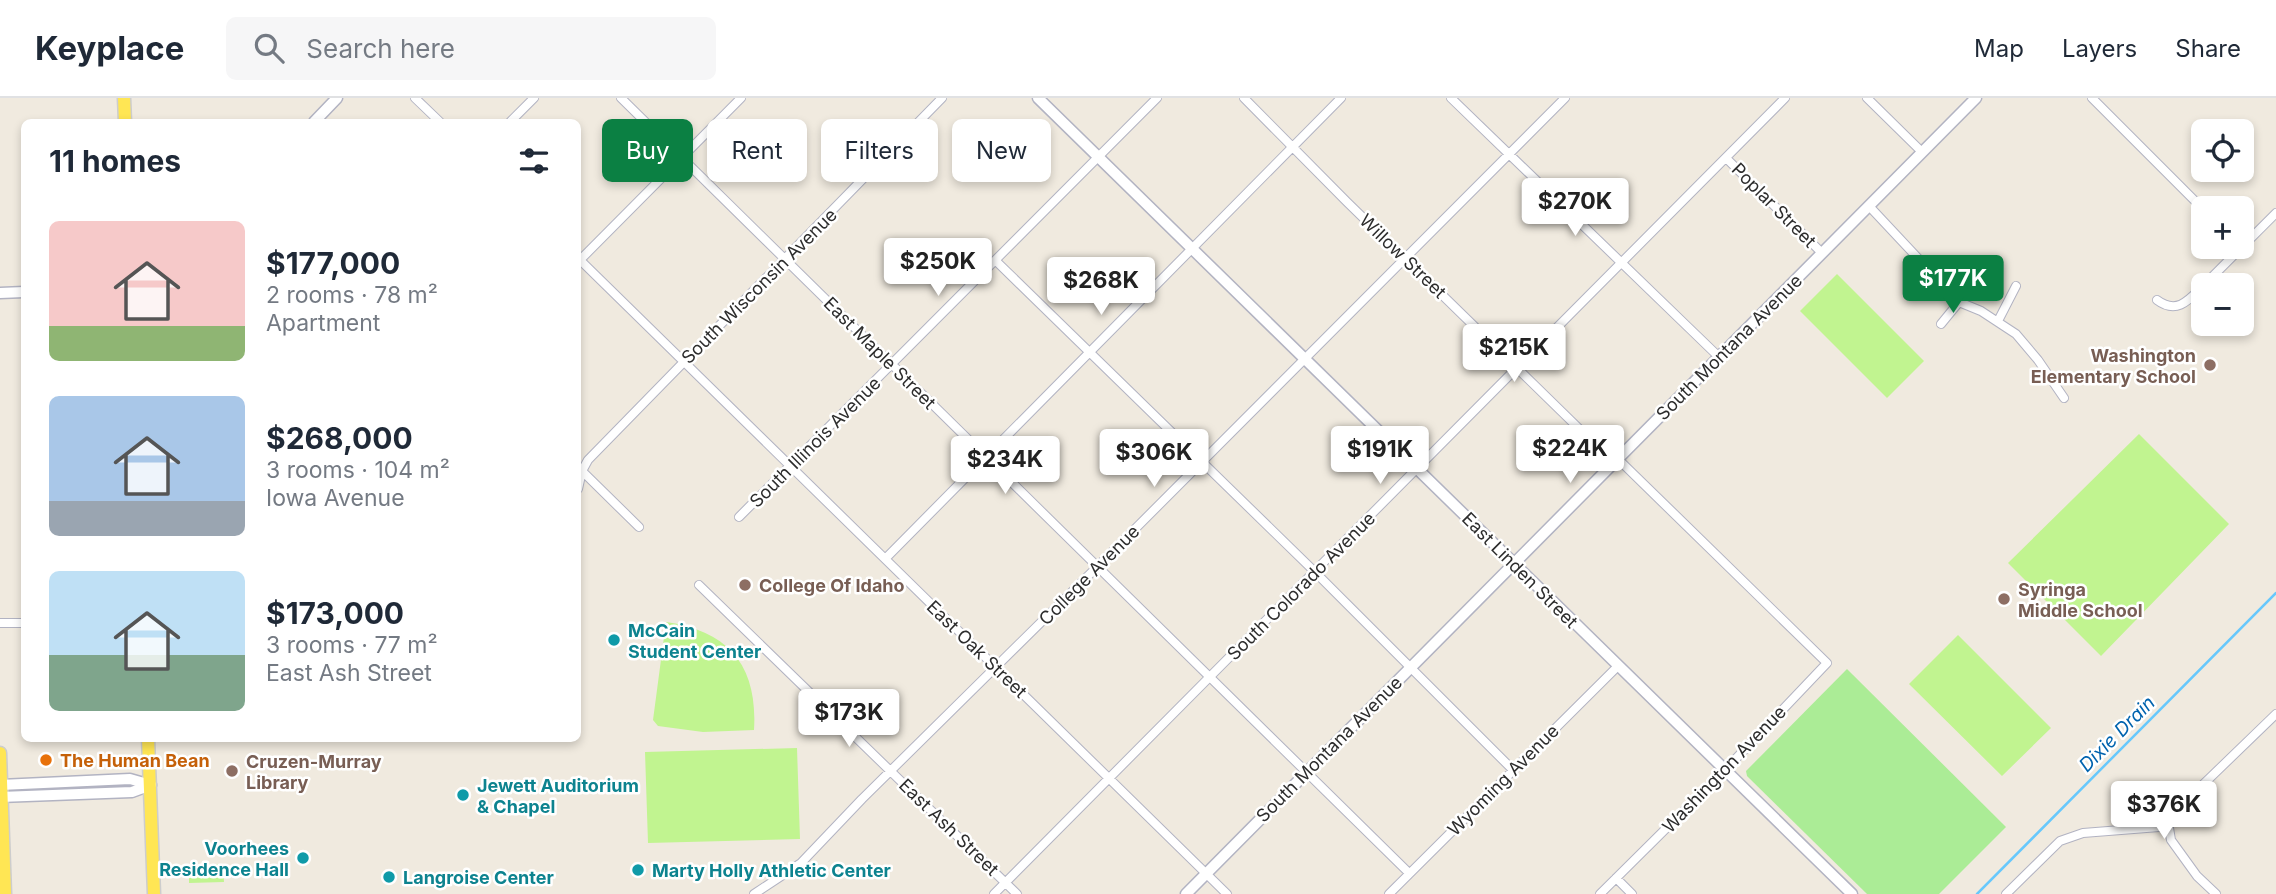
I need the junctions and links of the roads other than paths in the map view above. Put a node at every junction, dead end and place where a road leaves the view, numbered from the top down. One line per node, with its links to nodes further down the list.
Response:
1 (124, 98): 18 (main road)
2 (337, 98): 19 (main road)
3 (415, 98): 20 (street)
4 (534, 98): 21 (street)
5 (621, 98): 22 (street, East Maple Street)
6 (741, 98): 23 (street)
7 (942, 98): 40 (street, South Wisconsin Avenue)
8 (1038, 98): 27 (main road, East Linden Street)
9 (1157, 98): 27 (street, South Illinois Avenue)
10 (1244, 98): 24 (street, Willow Street)
11 (1340, 98): 24 (street)
12 (1451, 98): 26 (street)
13 (1565, 98): 26 (street, College Avenue)
14 (1785, 98): 28 (street, South Colorado Avenue)
15 (1867, 98): 25 (street)
16 (1976, 98): 25 (main road, South Montana Avenue)
17 (2092, 98): 31 (street)
18 (125, 119)
19 (317, 119)
20 (437, 119)
21 (513, 119)
22 (642, 119)
23 (693, 146)
24 (1293, 146): 35 (street); 38 (street, Willow Street)
25 (1922, 152): 32 (main road, South Montana Avenue)
26 (1509, 154): 38 (street, College Avenue); 43 (street)
27 (1098, 156): 35 (main road, East Linden Street); 42 (street, South Illinois Avenue)
28 (1726, 158): 36 (street, Poplar Street); 43 (street, South Colorado Avenue)
29 (693, 170): 40 (street, East Maple Street)
30 (657, 182): 37 (street)
31 (2191, 197)
32 (1869, 206): 36 (main road, South Montana Avenue); 50 (street)
33 (2276, 213): 34 (street)
34 (2254, 235)
35 (1191, 248): 53 (street); 55 (main road, East Linden Street)
36 (1822, 253): 54 (main road, South Montana Avenue)
37 (581, 257)
38 (1405, 258): 55 (street, College Avenue); 58 (street, Willow Street)
39 (2230, 259): 44 (street)
40 (784, 260): 56 (street, South Wisconsin Avenue); 57 (street, East Maple Street)
41 (581, 261): 56 (street, East Oak Street)
42 (996, 261): 53 (street); 57 (street, South Illinois Avenue)
43 (1622, 263): 54 (street); 58 (street, South Colorado Avenue)
44 (2215, 273)
45 (2016, 286): 51 (street)
46 (21, 292): 47 (main road)
47 (0, 293)
48 (2191, 298): 49 (street)
49 (2157, 300)
50 (1959, 302): 51 (street); 52 (street)
51 (1998, 321): 59 (street)
52 (1941, 324)
53 (1087, 352): 60 (street); 62 (street)
54 (1718, 357): 61 (main road, South Montana Avenue)
55 (1305, 359): 62 (street, College Avenue); 64 (main road, East Linden Street)
56 (684, 362): 63 (street, East Oak Street); 65 (street, South Wisconsin Avenue)
57 (892, 365): 60 (street, East Maple Street); 63 (street, South Illinois Avenue)
58 (1518, 368): 61 (street, Willow Street); 64 (street, South Colorado Avenue)
59 (2064, 398)
60 (984, 456): 69 (street); 71 (street, East Maple Street)
61 (1618, 459): 70 (main road, South Montana Avenue); 76 (street, Willow Street)
62 (1202, 462): 71 (street, College Avenue); 72 (street)
63 (790, 466): 67 (street, South Illinois Avenue); 69 (street, East Oak Street)
64 (1417, 469): 70 (main road, East Linden Street); 72 (street, South Colorado Avenue)
65 (582, 471): 66 (street); 68 (street)
66 (581, 476)
67 (739, 517)
68 (639, 527)
69 (885, 559): 79 (street, East Oak Street)
70 (1514, 563): 77 (main road, East Linden Street); 78 (main road, South Montana Avenue)
71 (1097, 567): 79 (street, College Avenue); 80 (street, East Maple Street)
72 (1315, 572): 78 (street); 80 (street, South Colorado Avenue)
73 (699, 585): 85 (street, East Ash Street)
74 (0, 623): 75 (street)
75 (21, 623)
76 (1808, 644): 84 (street, Washington Avenue)
77 (1618, 666): 84 (main road, East Linden Street); 86 (street, Wyoming Avenue)
78 (1411, 667): 86 (street); 87 (main road, South Montana Avenue)
79 (996, 668): 85 (street, College Avenue); 88 (street, East Oak Street)
80 (1210, 677): 87 (street, East Maple Street); 88 (street, South Colorado Avenue)
81 (2276, 714): 91 (street)
82 (148, 742): 89 (main road)
83 (0, 753): 90 (main road)
84 (1726, 769): 94 (street, Washington Avenue); 106 (main road, East Linden Street)
85 (891, 770): 95 (street, East Ash Street); 98 (street, College Avenue)
86 (1513, 770): 92 (street, Wyoming Avenue)
87 (1307, 772): 92 (street, East Maple Street); 93 (main road, South Montana Avenue)
88 (1109, 778): 93 (street, East Oak Street); 95 (street, South Colorado Avenue)
89 (151, 785): 90 (main road); 97 (main road)
90 (1, 791): 96 (main road)
91 (2168, 822): 107 (street); 108 (street)
92 (1409, 873): 103 (street, Wyoming Avenue)
93 (1206, 874): 101 (main road, South Montana Avenue); 102 (street, East Oak Street)
94 (1616, 878): 104 (street, Washington Avenue); 105 (street)
95 (1006, 883): 99 (street, South Colorado Avenue); 100 (street, East Ash Street)
96 (5, 894)
97 (154, 894)
98 (754, 894)
99 (994, 894)
100 (1017, 894)
101 (1186, 894)
102 (1227, 894)
103 (1389, 894)
104 (1600, 894)
105 (1632, 894)
106 (1852, 894)
107 (2006, 894)
108 (2216, 894)

